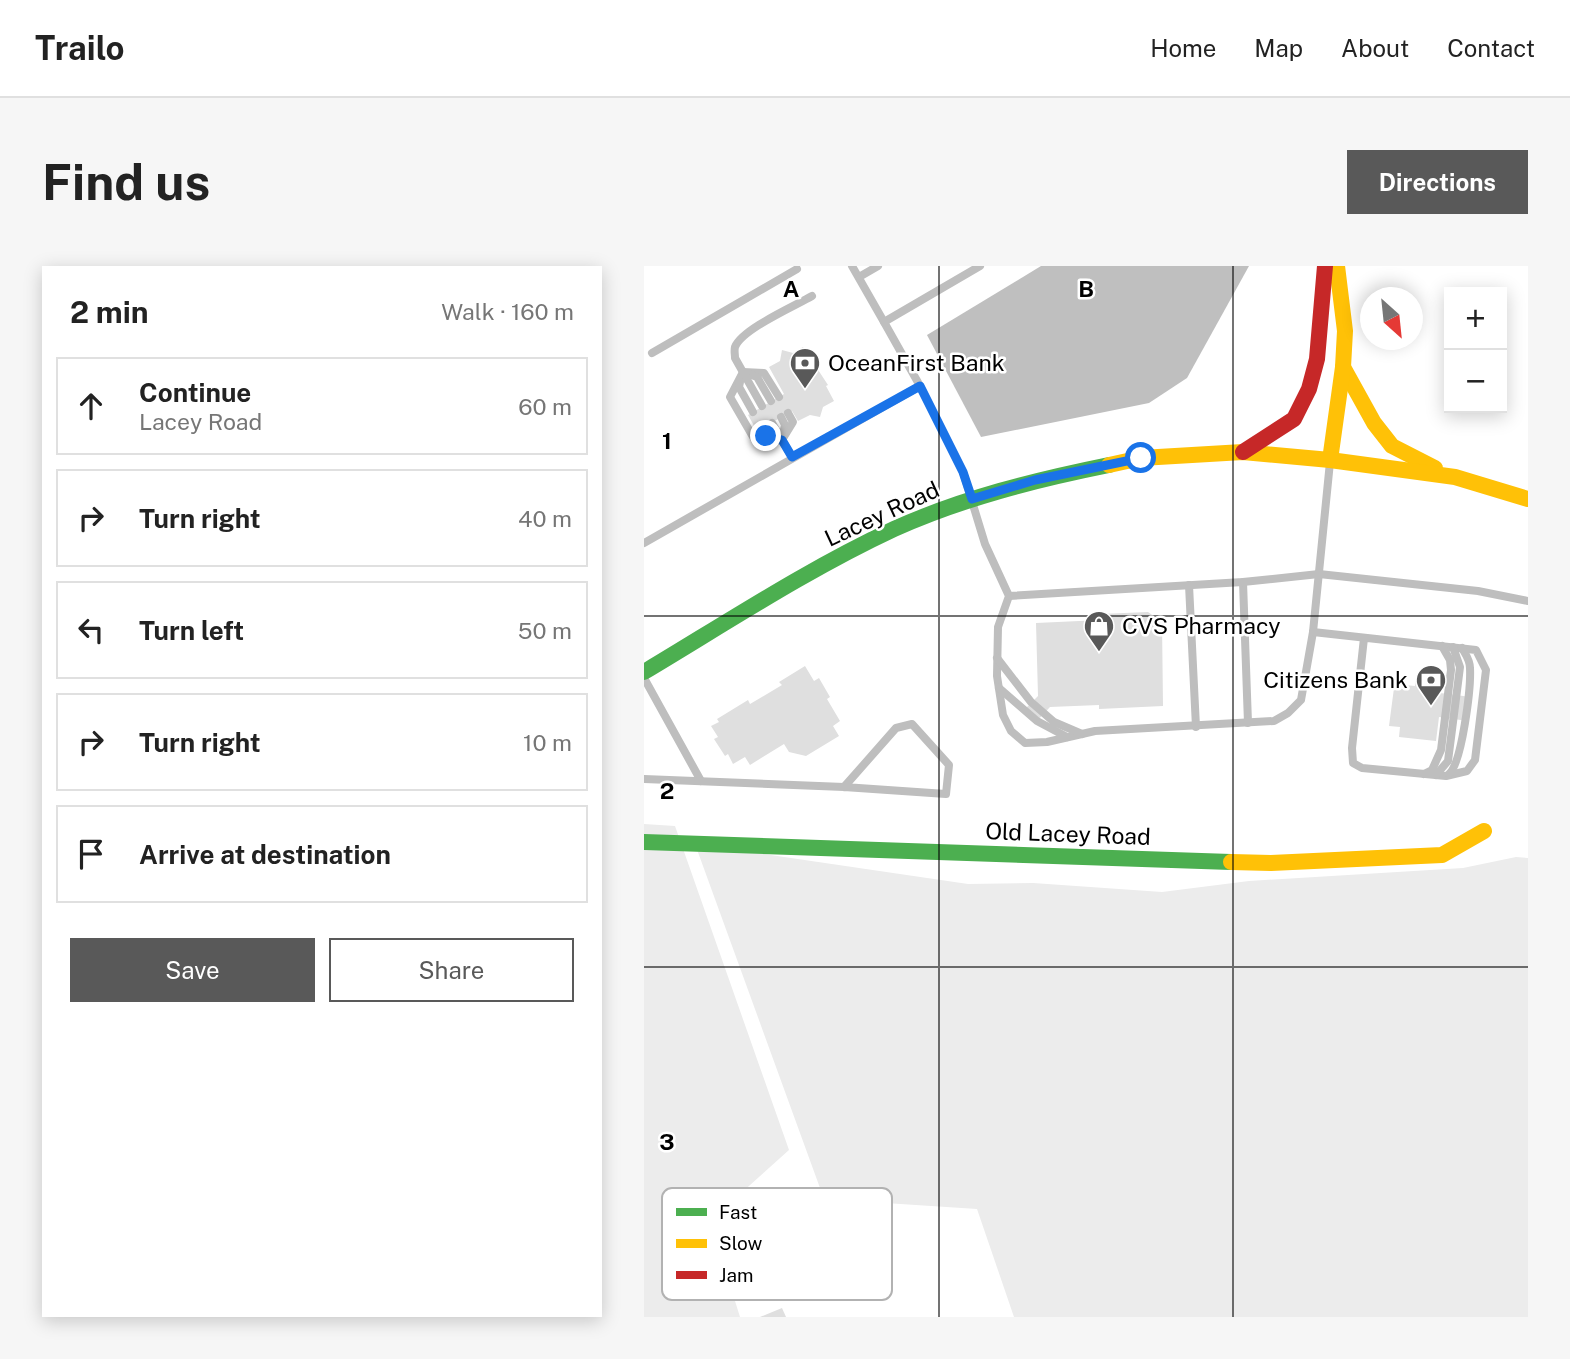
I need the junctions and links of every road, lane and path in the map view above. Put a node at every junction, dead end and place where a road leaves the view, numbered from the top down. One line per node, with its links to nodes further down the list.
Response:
1 (852, 266): 7 (lane)
2 (878, 266): 7 (lane)
3 (980, 266): 9 (lane)
4 (1325, 266): 21 (main road)
5 (1337, 266): 11 (main road)
6 (797, 269): 10 (lane)
7 (859, 277): 9 (lane)
8 (812, 296): 12 (lane)
9 (884, 322): 13 (lane)
10 (652, 353)
11 (1343, 367): 23 (main road); 24 (main road)
12 (743, 372): 14 (lane); 15 (lane); 16 (lane); 20 (lane)
13 (920, 386): 22 (lane); 25 (lane)
14 (775, 399)
15 (762, 406)
16 (753, 412)
17 (785, 415): 20 (lane)
18 (772, 423): 20 (lane)
19 (762, 428): 20 (lane)
20 (782, 440): 22 (lane)
21 (1244, 452): 23 (main road, Lacey Road); 25 (main road, Lacey Road)
22 (792, 457): 27 (lane)
23 (1330, 460): 24 (main road, Lacey Road); 28 (lane)
24 (1455, 477): 26 (main road)
25 (972, 499): 31 (lane); 38 (main road, Lacey Road)
26 (1528, 499)
27 (644, 543)
28 (1319, 574): 29 (lane); 32 (lane); 33 (lane)
29 (1243, 582): 30 (lane); 41 (lane)
30 (1189, 585): 31 (lane); 42 (lane)
31 (1009, 596): 37 (lane)
32 (1528, 601)
33 (1313, 632): 34 (lane); 41 (lane)
34 (1364, 638): 35 (lane); 45 (lane)
35 (1442, 646): 36 (lane); 45 (lane)
36 (1457, 648): 46 (lane); 47 (lane); 47 (lane)
37 (997, 658): 40 (lane); 43 (lane)
38 (644, 672)
39 (644, 678): 49 (lane)
40 (999, 688): 44 (lane); 44 (lane)
41 (1248, 723): 42 (lane)
42 (1196, 727): 43 (lane)
43 (1083, 734): 44 (lane)
44 (1067, 737)
45 (1424, 774): 46 (lane)
46 (1436, 775): 47 (lane)
47 (1446, 776)
48 (644, 779): 49 (lane)
49 (701, 781): 50 (lane)
50 (844, 787): 50 (lane)
51 (1484, 831): 52 (main road, Old Lacey Road)
52 (644, 842)

